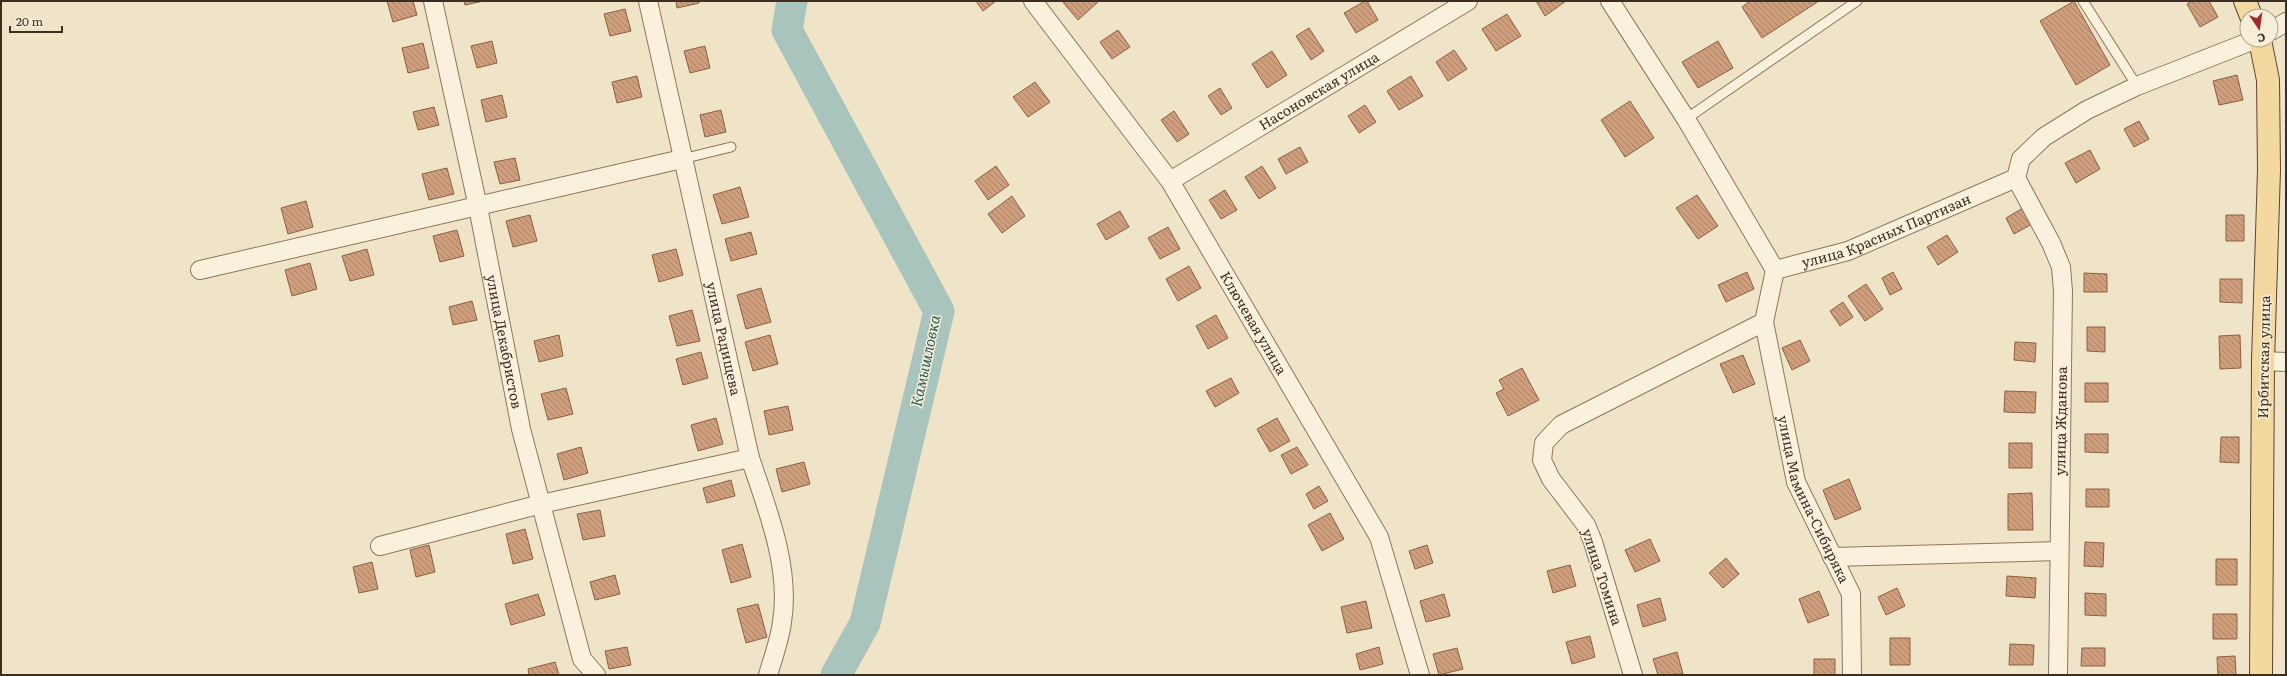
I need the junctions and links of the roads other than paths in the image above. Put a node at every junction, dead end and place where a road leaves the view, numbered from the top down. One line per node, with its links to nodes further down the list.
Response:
1 (433, 1): 16 (street, улица Декабристов)
2 (648, 1): 13 (street, улица Радищева)
3 (1033, 1): 15 (street, Ключевая улица)
4 (1468, 1): 15 (street, Насоновская улица)
5 (1610, 1): 11 (street)
6 (1857, 1): 11 (lane)
7 (2083, 1): 10 (lane)
8 (2239, 46): 10 (street)
9 (2262, 48): 20 (main road, Ирбитская улица)
10 (2137, 86): 14 (street)
11 (1686, 119): 18 (street)
12 (731, 147): 13 (lane)
13 (682, 159): 16 (street); 22 (street, улица Радищева)
14 (2016, 178): 18 (street, улица Красных Партизан); 25 (street, улица Жданова)
15 (1170, 181): 29 (street, Ключевая улица)
16 (478, 207): 17 (street); 23 (street, улица Декабристов)
17 (200, 270)
18 (1775, 270): 19 (street)
19 (1764, 322): 26 (street, улица Мамина-Сибиряка); 30 (street, улица Томина)
20 (2263, 361): 21 (street); 33 (main road, Ирбитская улица)
21 (2286, 362)
22 (750, 458): 23 (street); 28 (street, улица Радищева)
23 (541, 504): 24 (street); 27 (street, улица Декабристов)
24 (380, 546)
25 (2059, 551): 26 (street); 32 (street, улица Жданова)
26 (1832, 557): 31 (street, улица Мамина-Сибиряка)
27 (596, 675)
28 (768, 675)
29 (1420, 675)
30 (1633, 675)
31 (1852, 675)
32 (2058, 675)
33 (2261, 675)

